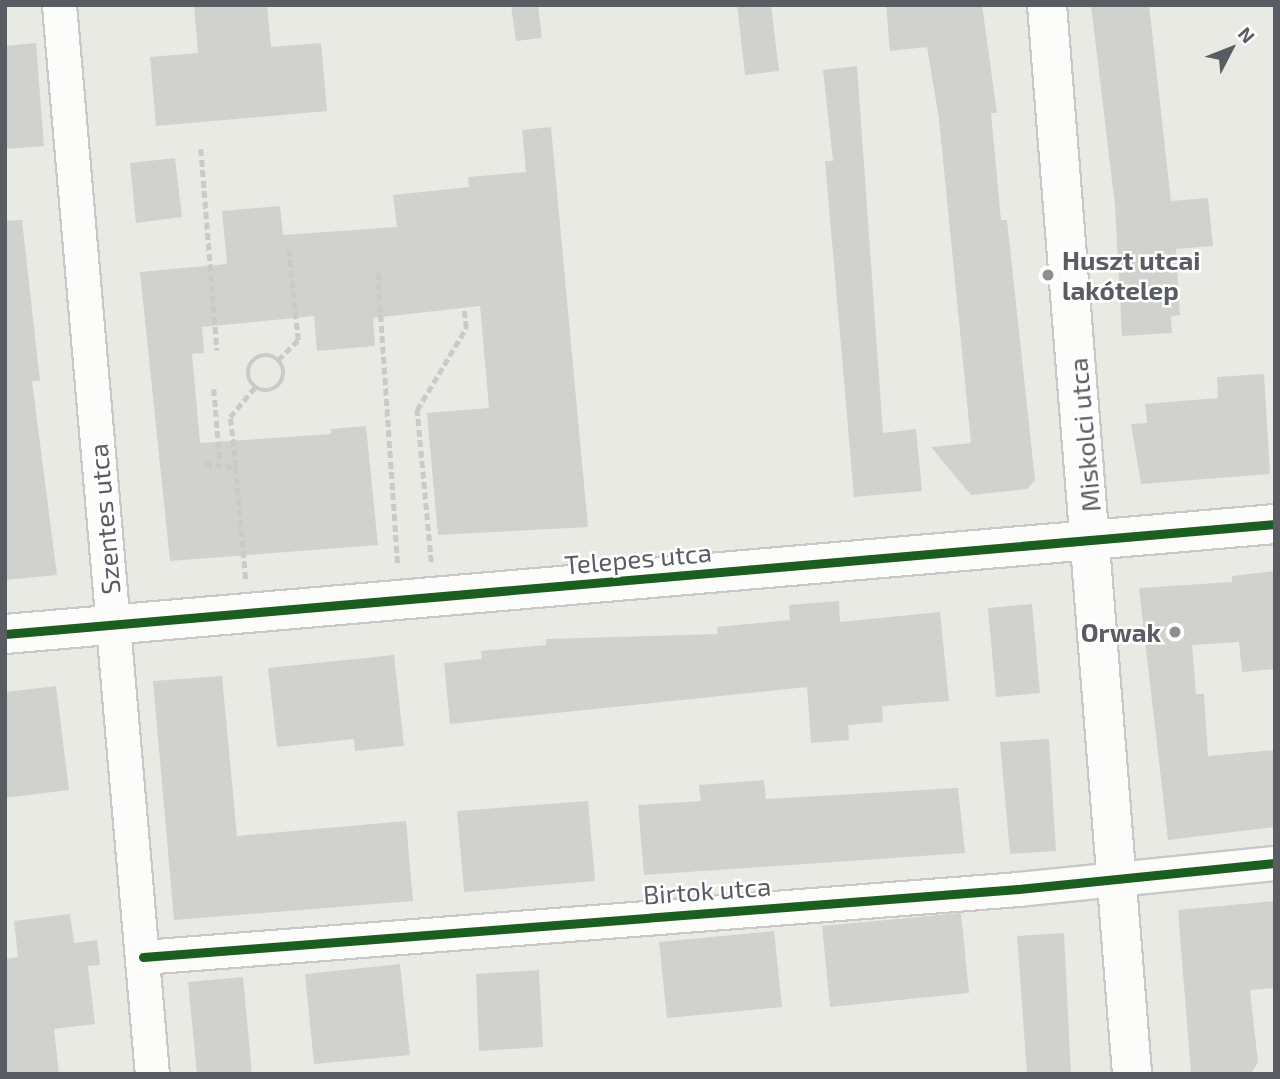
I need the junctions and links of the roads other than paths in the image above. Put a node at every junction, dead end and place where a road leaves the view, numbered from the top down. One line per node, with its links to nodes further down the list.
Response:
1 (60, 5): 5 (street, Szentes utca)
2 (1046, 5): 4 (street, Miskolci utca)
3 (1275, 524): 4 (street, Telepes utca)
4 (1093, 541): 5 (street, Telepes utca); 8 (street, Miskolci utca)
5 (114, 624): 6 (street, Telepes utca); 9 (street, Szentes utca)
6 (5, 634)
7 (1275, 863): 8 (street, Birtok utca)
8 (1118, 876): 9 (street, Birtok utca); 11 (street, Miskolci utca)
9 (143, 957): 10 (street, Szentes utca)
10 (152, 1074)
11 (1132, 1074)

